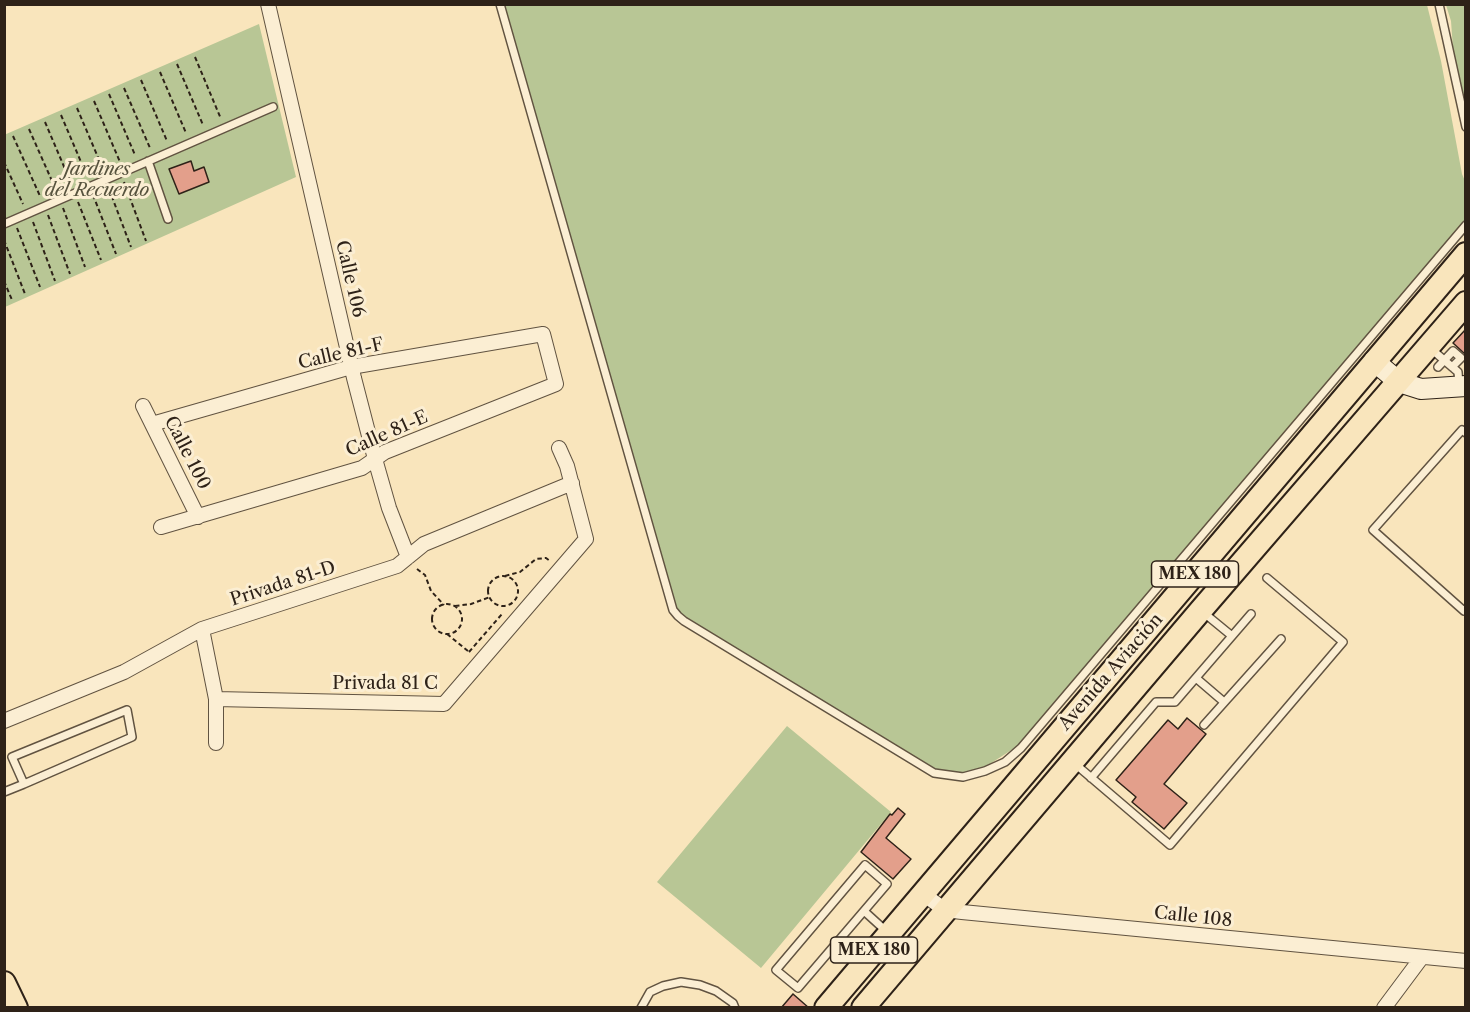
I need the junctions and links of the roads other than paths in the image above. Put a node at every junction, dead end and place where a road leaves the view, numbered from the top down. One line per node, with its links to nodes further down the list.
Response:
1 (268, 4): 14 (street, Calle 106)
2 (500, 4): 9 (lane)
3 (1439, 4): 5 (lane)
4 (273, 107): 6 (lane)
5 (1466, 127)
6 (148, 161): 7 (lane); 8 (lane)
7 (168, 219)
8 (4, 224)
9 (1466, 225)
10 (1466, 254): 13 (main road, Avenida Aviación / MEX 180)
11 (1466, 303): 12 (main road, Avenida Aviación / MEX 180)
12 (1437, 358): 15 (lane); 15 (lane); 16 (main road, Avenida Aviación / MEX 180)
13 (1374, 362): 16 (main road); 45 (main road, Avenida Aviación / MEX 180)
14 (351, 367): 17 (street, Calle 81-F); 20 (street, Calle 81-F); 23 (street, Calle 106)
15 (1452, 367): 18 (lane)
16 (1399, 382): 18 (main road); 30 (main road, Avenida Aviación / MEX 180)
17 (556, 384): 23 (street, Calle 81-E)
18 (1462, 387)
19 (143, 406): 20 (street, Calle 100)
20 (152, 424): 25 (street, Calle 100)
21 (1466, 433): 29 (lane)
22 (559, 448): 24 (street)
23 (375, 459): 25 (street, Calle 81-E); 27 (street, Calle 106)
24 (572, 483): 27 (street, Privada 81-D); 36 (street, Privada 81 C)
25 (198, 517): 26 (street, Calle 81-E)
26 (161, 527)
27 (408, 557): 32 (street, Privada 81-D)
28 (1267, 578): 42 (lane)
29 (1466, 609)
30 (1201, 610): 33 (lane); 41 (main road, Avenida Aviación / MEX 180)
31 (1251, 614): 33 (lane)
32 (201, 629): 36 (street); 38 (street, Privada 81-D)
33 (1232, 636): 35 (lane)
34 (1281, 639): 37 (lane)
35 (1196, 678): 37 (lane); 42 (lane)
36 (216, 699): 40 (street)
37 (1224, 702): 39 (lane)
38 (4, 722)
39 (1204, 725)
40 (216, 743)
41 (1072, 761): 42 (lane); 46 (main road, Avenida Aviación / MEX 180)
42 (1091, 778)
43 (24, 784): 43 (lane); 44 (lane)
44 (4, 792)
45 (922, 893): 46 (street); 48 (main road, Avenida Aviación / MEX 180)
46 (945, 910): 49 (street, Calle 108); 56 (main road, Avenida Aviación / MEX 180)
47 (864, 911): 47 (lane); 48 (lane)
48 (888, 933): 55 (main road, Avenida Aviación / MEX 180)
49 (1422, 957): 50 (street, Calle 108); 57 (street)
50 (1466, 961)
51 (4, 982): 52 (main road)
52 (16, 1008)
53 (641, 1008): 54 (lane)
54 (735, 1008)
55 (826, 1008)
56 (863, 1008)
57 (1384, 1008)

